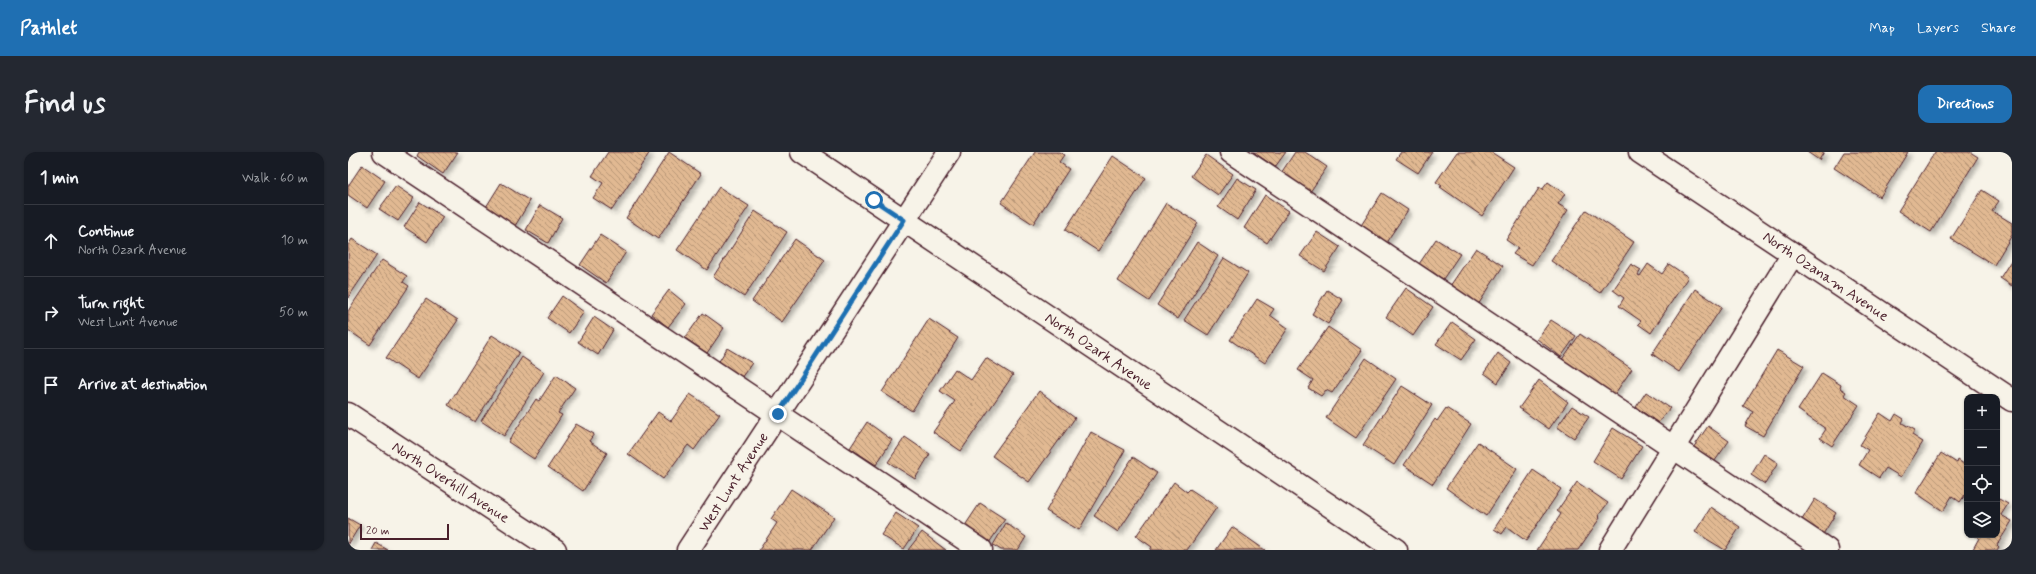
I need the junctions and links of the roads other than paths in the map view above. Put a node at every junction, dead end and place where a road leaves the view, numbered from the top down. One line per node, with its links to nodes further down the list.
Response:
1 (384, 152): 10 (street)
2 (802, 152): 6 (street, North Ozark Avenue)
3 (949, 152): 6 (street, West Lunt Avenue)
4 (1231, 152): 11 (street)
5 (1640, 152): 7 (street, North Ozanam Avenue)
6 (904, 220): 10 (street, West Lunt Avenue); 15 (street, North Ozark Avenue)
7 (1793, 254): 8 (street, North Ozanam Avenue); 11 (street)
8 (2012, 400)
9 (348, 414): 12 (street, North Overhill Avenue)
10 (778, 414): 13 (street, West Lunt Avenue); 14 (street)
11 (1673, 447): 16 (street); 17 (street)
12 (555, 550)
13 (688, 550)
14 (981, 550)
15 (1396, 550)
16 (1610, 550)
17 (1827, 550)

